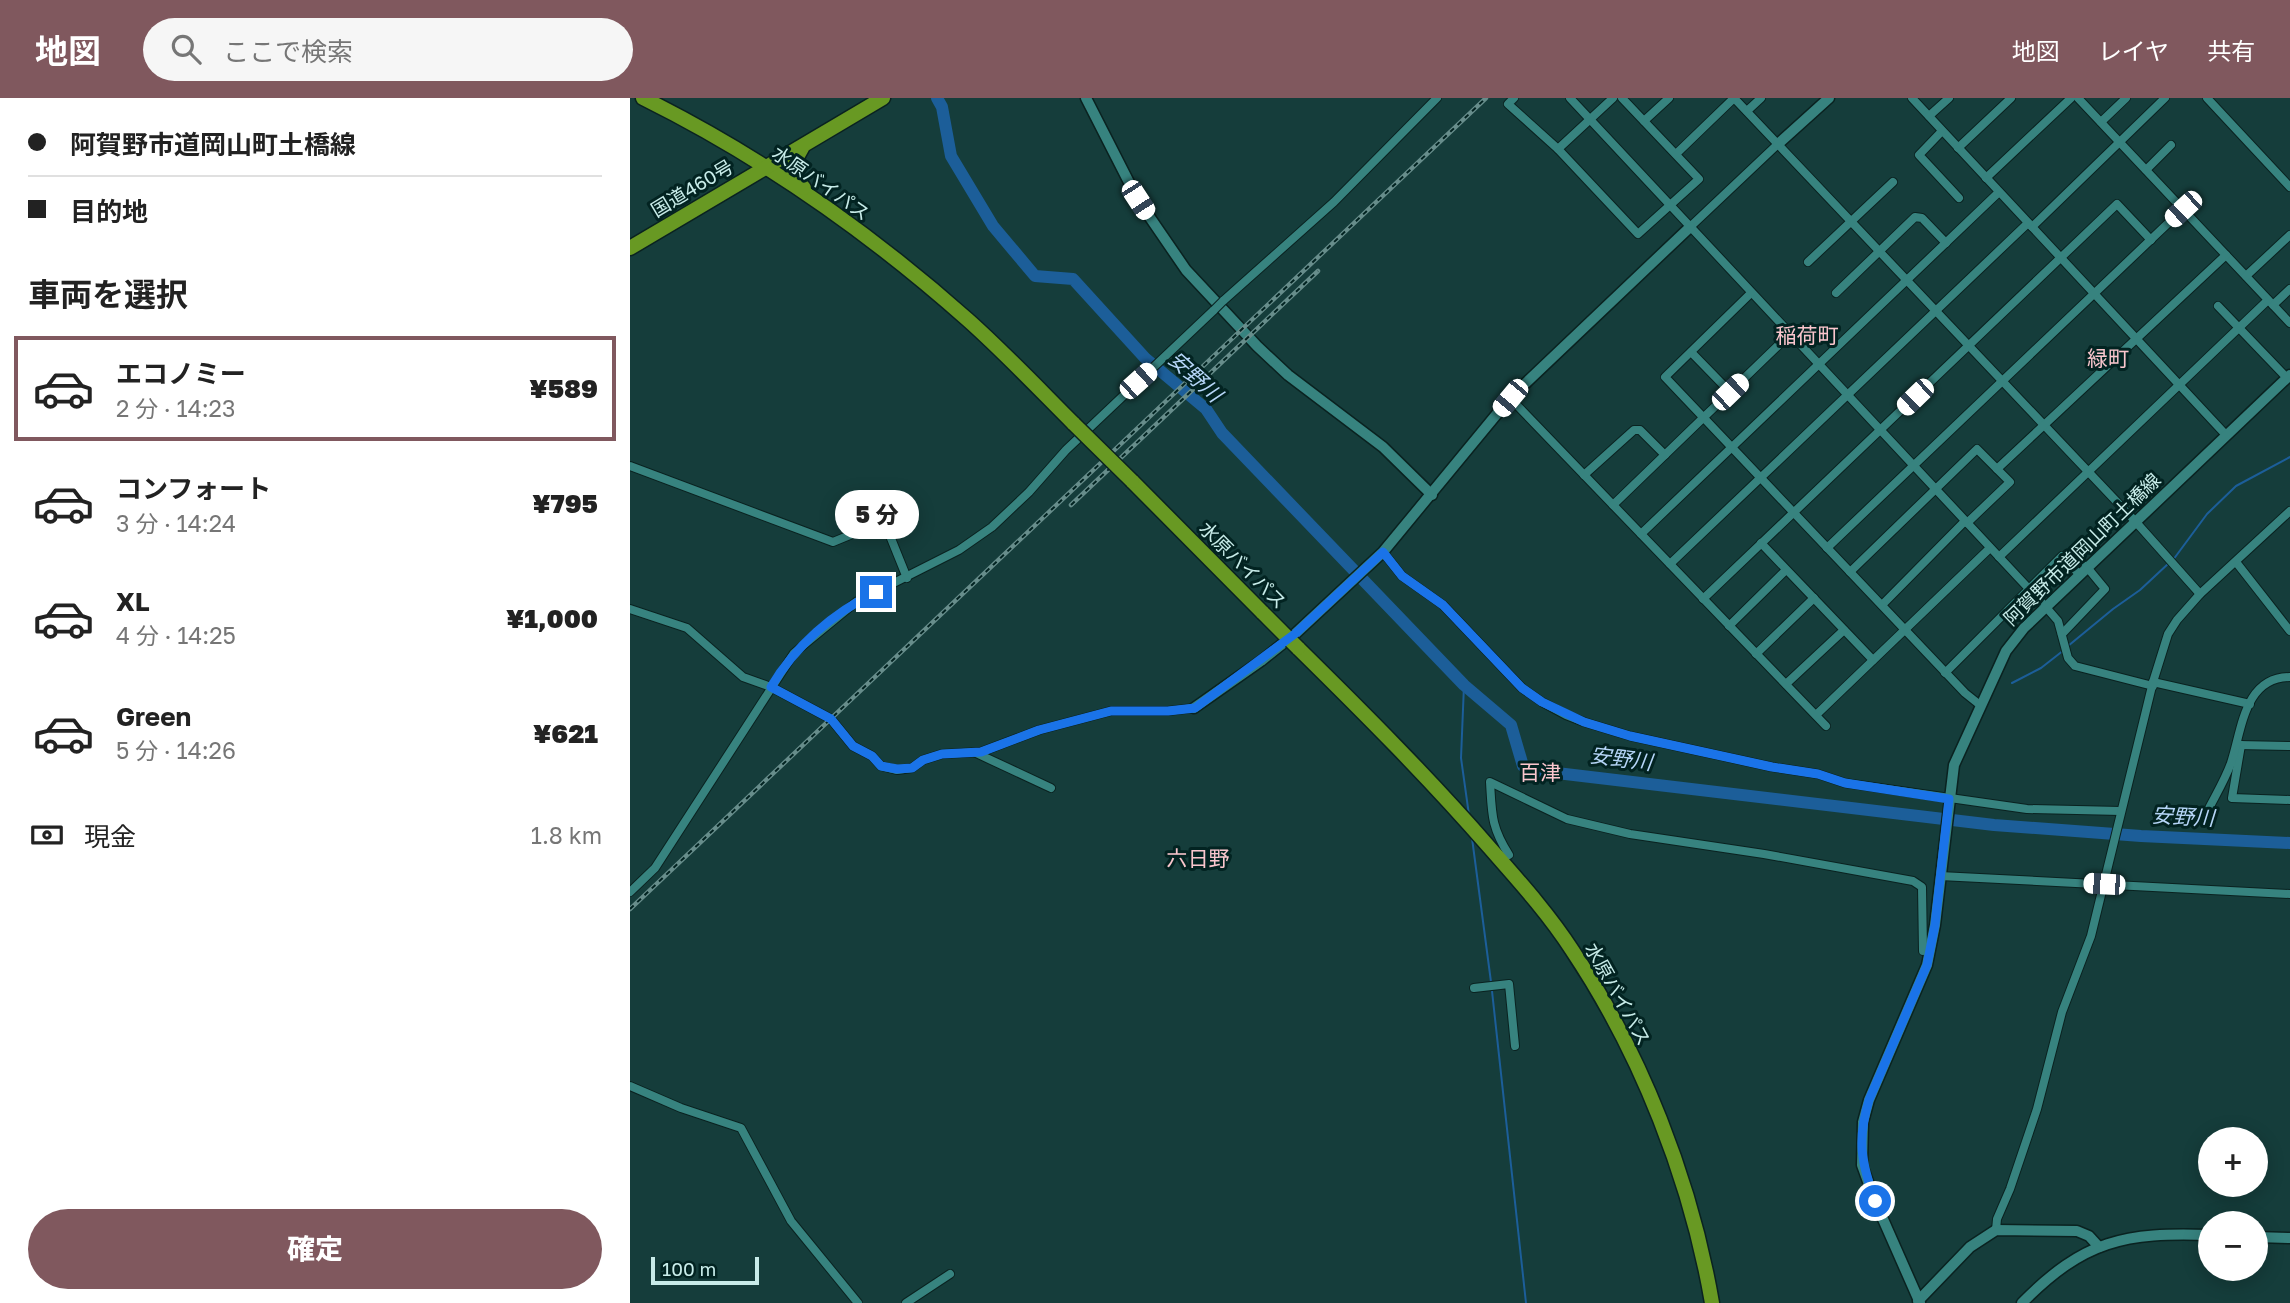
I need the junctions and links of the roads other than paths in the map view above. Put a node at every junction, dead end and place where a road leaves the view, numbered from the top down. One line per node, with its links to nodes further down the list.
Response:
1 (643, 98): 29 (highway, 水原バイパス)
2 (1086, 98): 92 (street)
3 (1437, 98): 109 (street, bridge)
4 (1514, 98): 33 (street)
5 (1570, 98): 23 (street)
6 (1613, 98): 23 (street)
7 (1622, 98): 24 (street)
8 (1669, 98): 24 (street)
9 (1734, 98): 21 (street); 34 (street)
10 (1760, 98): 21 (street)
11 (1829, 98): 28 (street)
12 (1912, 98): 22 (street)
13 (1949, 98): 22 (street)
14 (2011, 98): 32 (street)
15 (2071, 98): 37 (street)
16 (2078, 98): 25 (street)
17 (2126, 98): 25 (street)
18 (2165, 98): 27 (street)
19 (2207, 98): 39 (street)
20 (881, 99): 30 (highway, 国道460号)
21 (1747, 111): 28 (street)
22 (1929, 117): 26 (street)
23 (1591, 119): 33 (street); 44 (street)
24 (1644, 121): 34 (street)
25 (2101, 122): 27 (street)
26 (1942, 131): 32 (street); 43 (street)
27 (2119, 142): 36 (street); 47 (street)
28 (1778, 144): 46 (street); 48 (street)
29 (728, 145): 35 (highway, 水原バイパス); 40 (highway)
30 (804, 145): 35 (highway, 国道460号); 42 (highway)
31 (2171, 145): 36 (street)
32 (1958, 148): 37 (street)
33 (1558, 149): 44 (street)
34 (1676, 154): 44 (street)
35 (766, 167): 40 (highway, 国道460号); 42 (highway, 水原バイパス)
36 (2146, 170): 45 (street)
37 (1986, 178): 41 (street)
38 (1893, 182): 46 (street)
39 (2290, 187)
40 (729, 189): 52 (highway, 国道460号)
41 (1999, 192): 47 (street); 51 (street)
42 (811, 197): 160 (highway, 水原バイパス, bridge)
43 (1959, 198)
44 (1670, 205): 48 (street)
45 (2183, 209): 50 (street); 54 (street)
46 (1851, 222): 53 (street); 56 (street)
47 (2030, 225): 55 (street); 65 (street)
48 (1690, 227): 61 (street); 78 (street)
49 (2290, 235): 57 (street)
50 (2151, 240): 55 (street); 62 (street)
51 (1946, 243): 53 (street); 58 (street)
52 (630, 248)
53 (1879, 252): 58 (street); 60 (street)
54 (2226, 255): 57 (street); 69 (street)
55 (2061, 258): 62 (street); 70 (street)
56 (1808, 262)
57 (2246, 276): 63 (street)
58 (1907, 281): 65 (street); 72 (street)
59 (2290, 289): 63 (street)
60 (1836, 292)
61 (1751, 293): 68 (street); 71 (street)
62 (2094, 294): 69 (street); 74 (street)
63 (2271, 302): 66 (street); 67 (street)
64 (2218, 306): 67 (street)
65 (1936, 311): 70 (street); 77 (street)
66 (2290, 323)
67 (2239, 328): 73 (street); 75 (street)
68 (1790, 334): 72 (street); 76 (street)
69 (2136, 339): 75 (street); 80 (street)
70 (1969, 346): 74 (street); 81 (street)
71 (1691, 352): 76 (street); 79 (street)
72 (1818, 365): 77 (street); 83 (street)
73 (2288, 377): 82 (street, 阿賀野市道岡山町土橋線)
74 (2002, 381): 80 (street); 85 (street)
75 (2179, 385): 82 (street); 88 (street)
76 (1730, 392): 79 (street)
77 (1847, 395): 81 (street); 90 (street)
78 (1510, 398): 89 (street); 92 (street)
79 (1704, 418): 83 (street); 84 (street)
80 (2044, 425): 87 (street); 88 (street)
81 (1880, 430): 85 (street); 95 (street)
82 (2225, 435): 96 (street, 阿賀野市道岡山町土橋線)
83 (1732, 447): 90 (street); 98 (street)
84 (1665, 455): 89 (street); 93 (street)
85 (1913, 466): 91 (street); 100 (street)
86 (630, 467): 109 (street)
87 (1997, 469): 91 (street); 97 (street)
88 (2088, 472): 96 (street); 103 (street)
89 (1584, 475): 93 (street)
90 (1760, 478): 95 (street); 105 (street)
91 (1935, 489): 97 (street); 108 (street)
92 (1432, 495): 102 (street)
93 (1613, 505): 98 (street)
94 (2290, 511): 104 (street)
95 (1794, 513): 99 (street); 100 (street)
96 (2135, 521): 107 (street, 阿賀野市道岡山町土橋線); 111 (street)
97 (1966, 522): 101 (street); 114 (street)
98 (1641, 534): 105 (street)
99 (1761, 543): 106 (street); 113 (street)
100 (1827, 548): 108 (street)
101 (1990, 548): 103 (street); 119 (street)
102 (1379, 556): 131 (street); 139 (street)
103 (1999, 557): 110 (street)
104 (2236, 562): 111 (street); 120 (street)
105 (1670, 564): 113 (street)
106 (1786, 570): 112 (street); 117 (street)
107 (2082, 570): 110 (street); 115 (street, 阿賀野市道岡山町土橋線); 121 (street)
108 (1850, 572): 114 (street)
109 (907, 578): 128 (street)
110 (2029, 589): 115 (street); 124 (street)
111 (2200, 594): 127 (street)
112 (1814, 598): 118 (street); 122 (street)
113 (1703, 599): 117 (street)
114 (1881, 606): 119 (street)
115 (2045, 606): 121 (street); 130 (street, 阿賀野市道岡山町土橋線)
116 (630, 609): 128 (street)
117 (1730, 626): 122 (street)
118 (1844, 630): 123 (street); 126 (street)
119 (1905, 630): 123 (street); 124 (street)
120 (2290, 631)
121 (2062, 634): 127 (street)
122 (1756, 654): 126 (street)
123 (1873, 660): 132 (street)
124 (1945, 673): 130 (street)
125 (2290, 677): 129 (street)
126 (1786, 684): 132 (street)
127 (2153, 684): 129 (street); 141 (street)
128 (771, 687): 136 (street); 145 (street)
129 (2250, 704): 134 (street)
130 (1980, 705): 139 (street, 阿賀野市道岡山町土橋線)
131 (1197, 706): 136 (street)
132 (1816, 715): 133 (street)
133 (1826, 726)
134 (2238, 745): 135 (street); 138 (street); 140 (street)
135 (2290, 746)
136 (976, 753): 137 (street)
137 (1051, 788)
138 (2290, 800)
139 (1949, 804): 141 (street); 143 (street, 阿賀野市道岡山町土橋線)
140 (2207, 812)
141 (2120, 814): 144 (street)
142 (1509, 855): 147 (street)
143 (1941, 871): 144 (street); 157 (street, 阿賀野市道岡山町土橋線)
144 (2104, 882): 146 (street); 151 (street)
145 (630, 892)
146 (2290, 894)
147 (1923, 951)
148 (1474, 988): 149 (street)
149 (1515, 1046)
150 (630, 1086): 158 (street)
151 (1996, 1230): 155 (street); 157 (street)
152 (2198, 1235): 155 (street)
153 (2268, 1237): 154 (street)
154 (2290, 1238)
155 (2099, 1247): 161 (street)
156 (950, 1274): 159 (street)
157 (1919, 1302)
158 (858, 1303)
159 (906, 1303)
160 (1712, 1303)
161 (2022, 1303)

